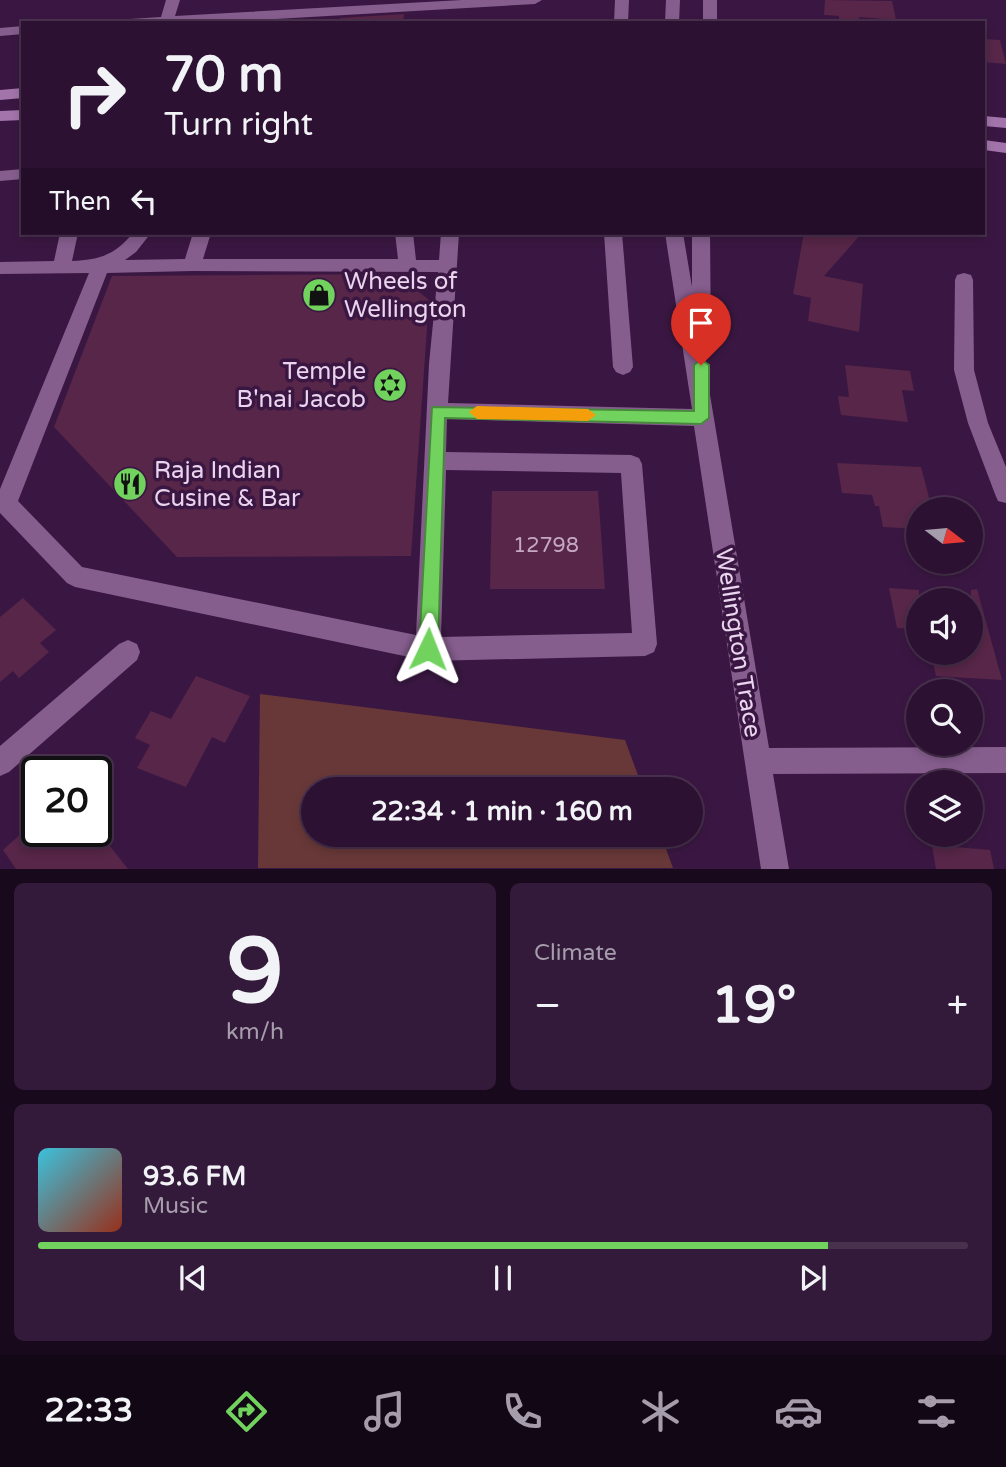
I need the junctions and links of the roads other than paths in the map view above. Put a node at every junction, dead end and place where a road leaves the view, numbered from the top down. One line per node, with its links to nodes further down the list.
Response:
1 (173, 0): 12 (street)
2 (230, 0): 9 (street)
3 (535, 0): 7 (street)
4 (622, 0): 15 (street)
5 (673, 0): 16 (street)
6 (710, 0): 17 (street)
7 (464, 5): 8 (street); 14 (street)
8 (422, 8): 10 (street); 13 (street)
9 (228, 17): 10 (street); 11 (street)
10 (308, 18)
11 (200, 20): 12 (street)
12 (165, 21)
13 (424, 21)
14 (467, 21)
15 (621, 21)
16 (672, 21)
17 (710, 21)
18 (21, 30): 19 (street)
19 (0, 32)
20 (21, 93): 21 (main road)
21 (0, 95)
22 (21, 115): 23 (main road)
23 (0, 116)
24 (985, 121): 25 (main road)
25 (1006, 123)
26 (985, 145): 27 (main road)
27 (1006, 148)
28 (21, 174): 29 (street)
29 (0, 176)
30 (69, 235): 38 (street)
31 (140, 235): 39 (street)
32 (201, 235): 40 (street)
33 (404, 235): 41 (street)
34 (450, 235): 42 (street)
35 (613, 235): 45 (street)
36 (674, 235): 47 (street, Wellington Trace)
37 (701, 235): 47 (street, Wellington Trace)
38 (62, 265): 39 (street); 43 (street)
39 (101, 265): 40 (street); 50 (street)
40 (192, 265): 41 (street)
41 (408, 266): 42 (street)
42 (447, 266): 46 (street)
43 (0, 268)
44 (964, 280): 49 (street)
45 (623, 367)
46 (437, 411): 47 (street); 48 (street)
47 (701, 418): 54 (street, Wellington Trace)
48 (435, 461): 51 (street); 51 (street)
49 (1006, 494)
50 (3, 501): 51 (street)
51 (428, 649)
52 (128, 652): 55 (street)
53 (1006, 760): 54 (street)
54 (757, 761): 56 (street, Wellington Trace)
55 (0, 763)
56 (775, 869)

